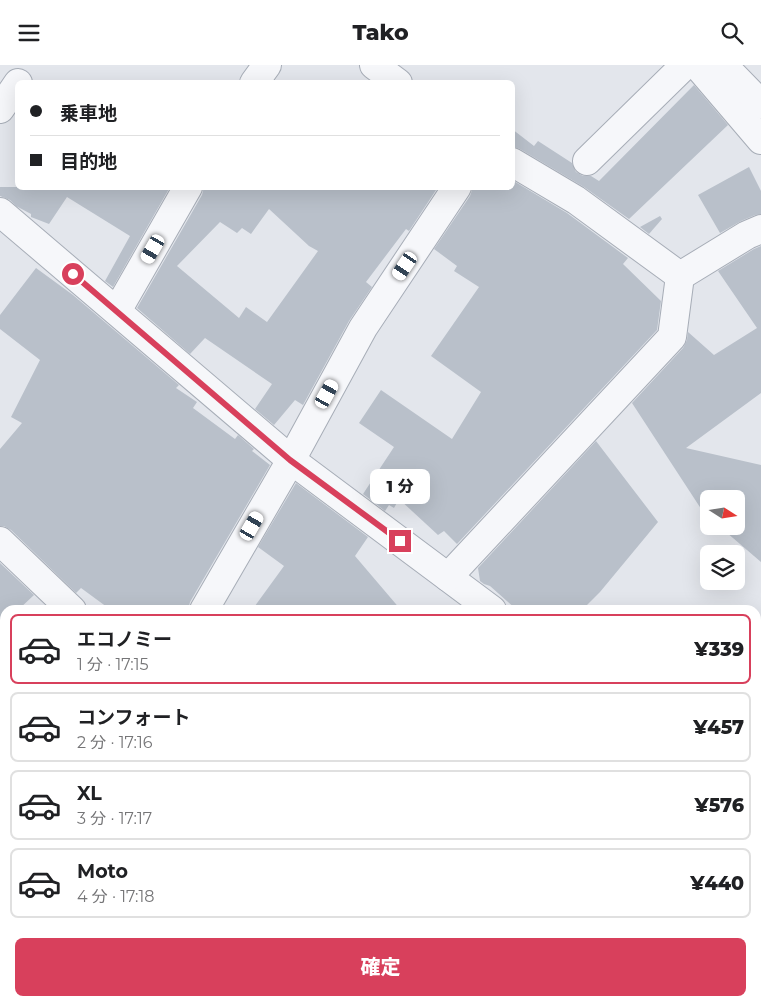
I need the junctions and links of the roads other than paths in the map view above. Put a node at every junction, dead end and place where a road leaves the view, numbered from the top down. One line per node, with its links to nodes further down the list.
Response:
1 (30, 65): 7 (street)
2 (267, 65): 8 (street)
3 (374, 65): 9 (street)
4 (685, 65): 14 (street)
5 (697, 65): 13 (street)
6 (723, 65): 11 (street)
7 (20, 80)
8 (256, 80)
9 (394, 80)
10 (15, 87): 12 (street)
11 (761, 104)
12 (0, 109)
13 (761, 139)
14 (587, 161)
15 (515, 164): 20 (street)
16 (186, 190): 21 (street)
17 (455, 190): 22 (street)
18 (0, 212): 21 (street)
19 (761, 229): 20 (street)
20 (680, 276): 24 (street)
21 (117, 311): 22 (street)
22 (290, 460): 24 (street); 26 (street)
23 (0, 541): 25 (street)
24 (448, 577): 27 (street)
25 (67, 605)
26 (207, 605)
27 (485, 605)

